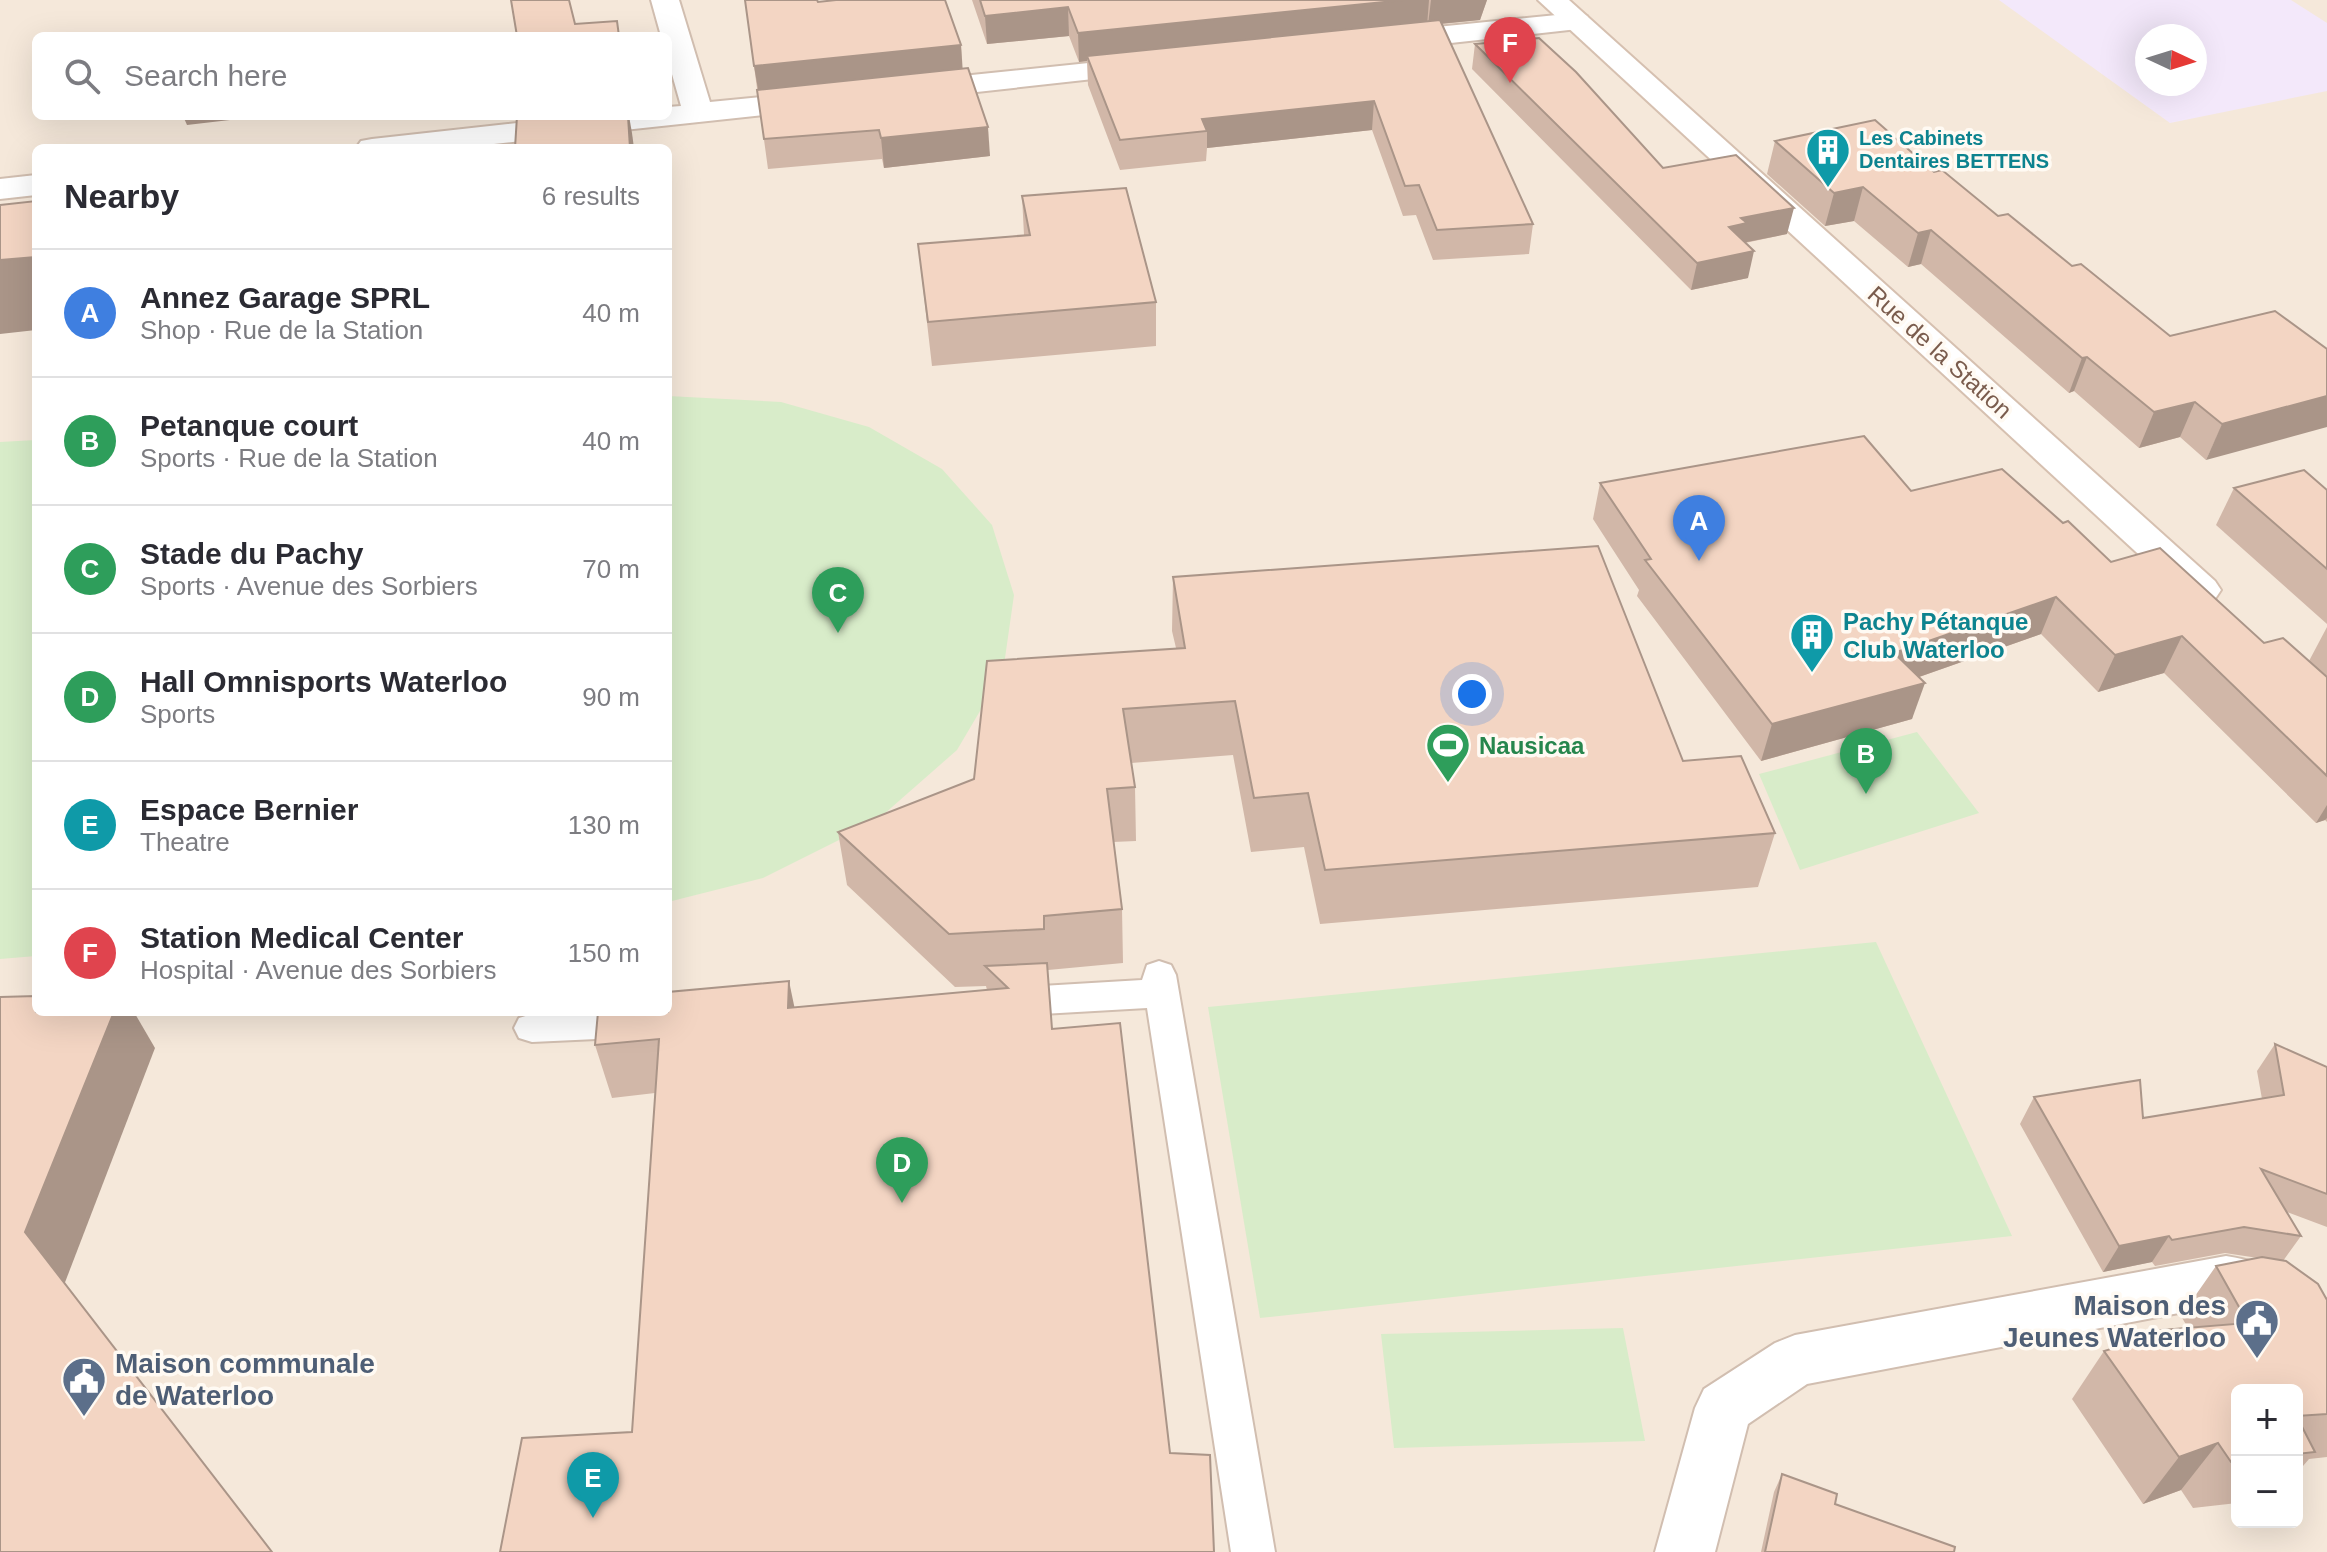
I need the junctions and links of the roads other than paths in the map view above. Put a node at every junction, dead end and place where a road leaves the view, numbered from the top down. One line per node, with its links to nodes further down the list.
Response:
1 (665, 0): 7 (street)
2 (1564, 11): 3 (street); 13 (street, Rue de la Station)
3 (1353, 45)
4 (1178, 63): 5 (street)
5 (880, 94)
6 (848, 97): 7 (street)
7 (698, 112): 8 (street)
8 (672, 115)
9 (629, 120): 10 (street)
10 (409, 144)
11 (32, 185): 12 (street)
12 (0, 189)
13 (2225, 612)
14 (971, 1004): 18 (lane)
15 (669, 1021): 16 (lane)
16 (532, 1028)
17 (2327, 1331): 19 (street)
18 (1253, 1552)
19 (1685, 1552)

